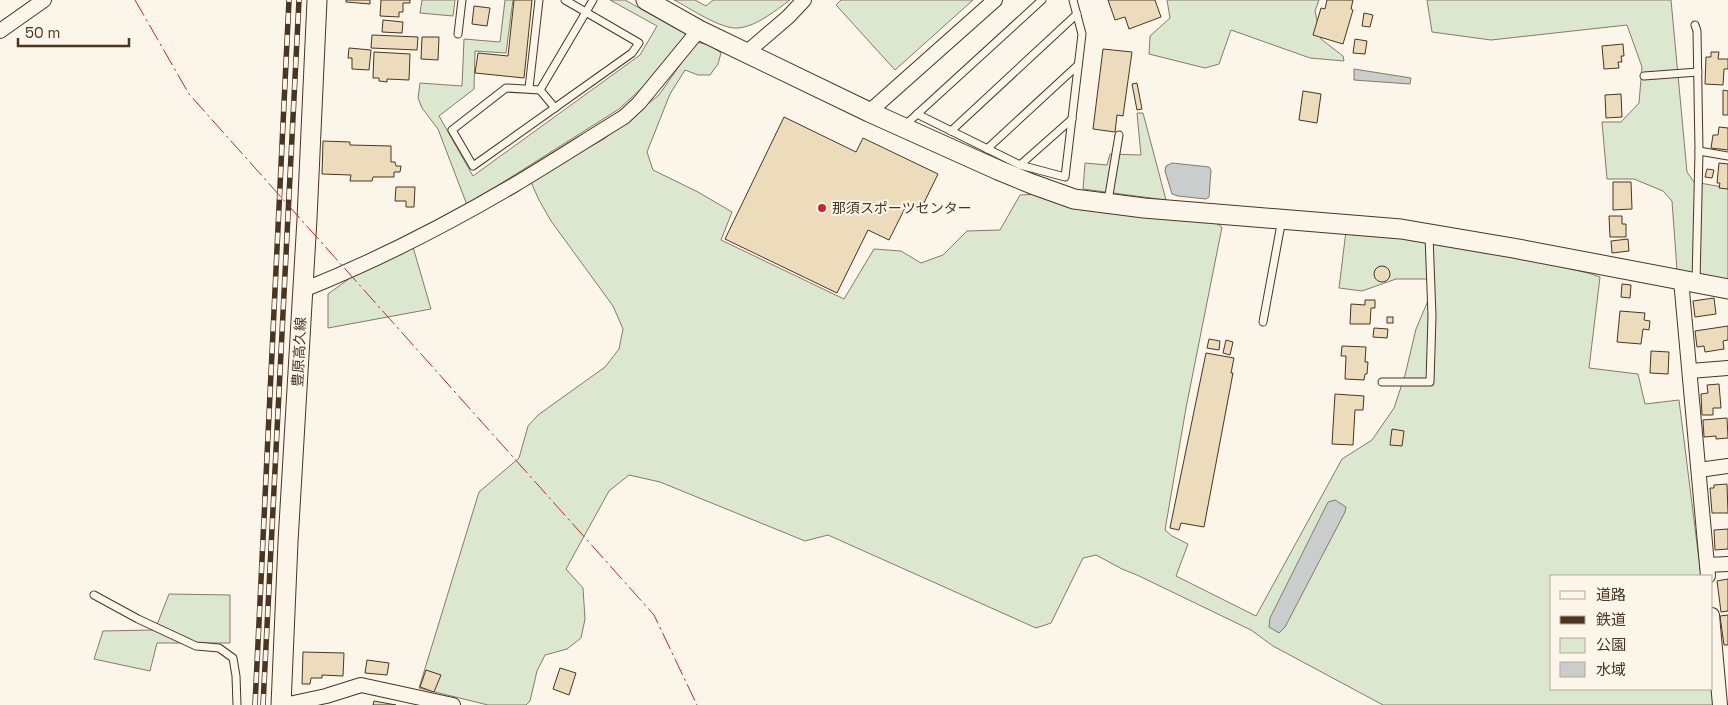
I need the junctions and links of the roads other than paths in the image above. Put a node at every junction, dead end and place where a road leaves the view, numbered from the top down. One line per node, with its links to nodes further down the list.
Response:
1 (44, 0): 16 (street)
2 (317, 0): 39 (street, 豊原高久線)
3 (462, 0): 17 (lane)
4 (538, 0): 22 (lane)
5 (565, 0): 12 (lane)
6 (593, 0): 12 (lane)
7 (646, 0): 15 (street)
8 (804, 0): 18 (street)
9 (995, 0): 25 (street)
10 (1042, 0): 27 (lane)
11 (1073, 0): 13 (lane)
12 (586, 12): 23 (lane); 24 (lane)
13 (1077, 14): 19 (lane); 28 (lane)
14 (1695, 25): 20 (lane)
15 (699, 30): 18 (street); 39 (street)
16 (0, 31)
17 (458, 34)
18 (746, 53): 25 (street)
19 (1078, 65): 26 (lane); 30 (lane)
20 (1698, 72): 21 (lane); 31 (lane)
21 (1644, 76)
22 (529, 88): 23 (lane); 24 (lane)
23 (540, 90): 24 (lane)
24 (555, 108)
25 (869, 112): 27 (street)
26 (1072, 119): 33 (lane); 33 (lane)
27 (910, 120): 28 (lane); 34 (street)
28 (951, 131): 30 (lane)
29 (1120, 135): 34 (lane)
30 (986, 149): 33 (lane)
31 (1699, 151): 32 (lane); 37 (lane)
32 (1728, 156)
33 (1020, 165)
34 (1107, 204): 35 (street)
35 (1282, 219): 36 (street); 40 (lane)
36 (1429, 234): 37 (street); 43 (lane)
37 (1688, 281): 38 (street); 42 (street)
38 (1728, 289)
39 (303, 290): 52 (street, 豊原高久線)
40 (1263, 322)
41 (1728, 368): 42 (street)
42 (1690, 372): 45 (street)
43 (1382, 382)
44 (1728, 466): 45 (street)
45 (1699, 470): 47 (street)
46 (1728, 564): 47 (street)
47 (1708, 571)
48 (94, 595): 51 (lane)
49 (1713, 620): 50 (street)
50 (1722, 664): 54 (street)
51 (237, 705)
52 (283, 705): 53 (street)
53 (453, 705)
54 (1720, 705)

